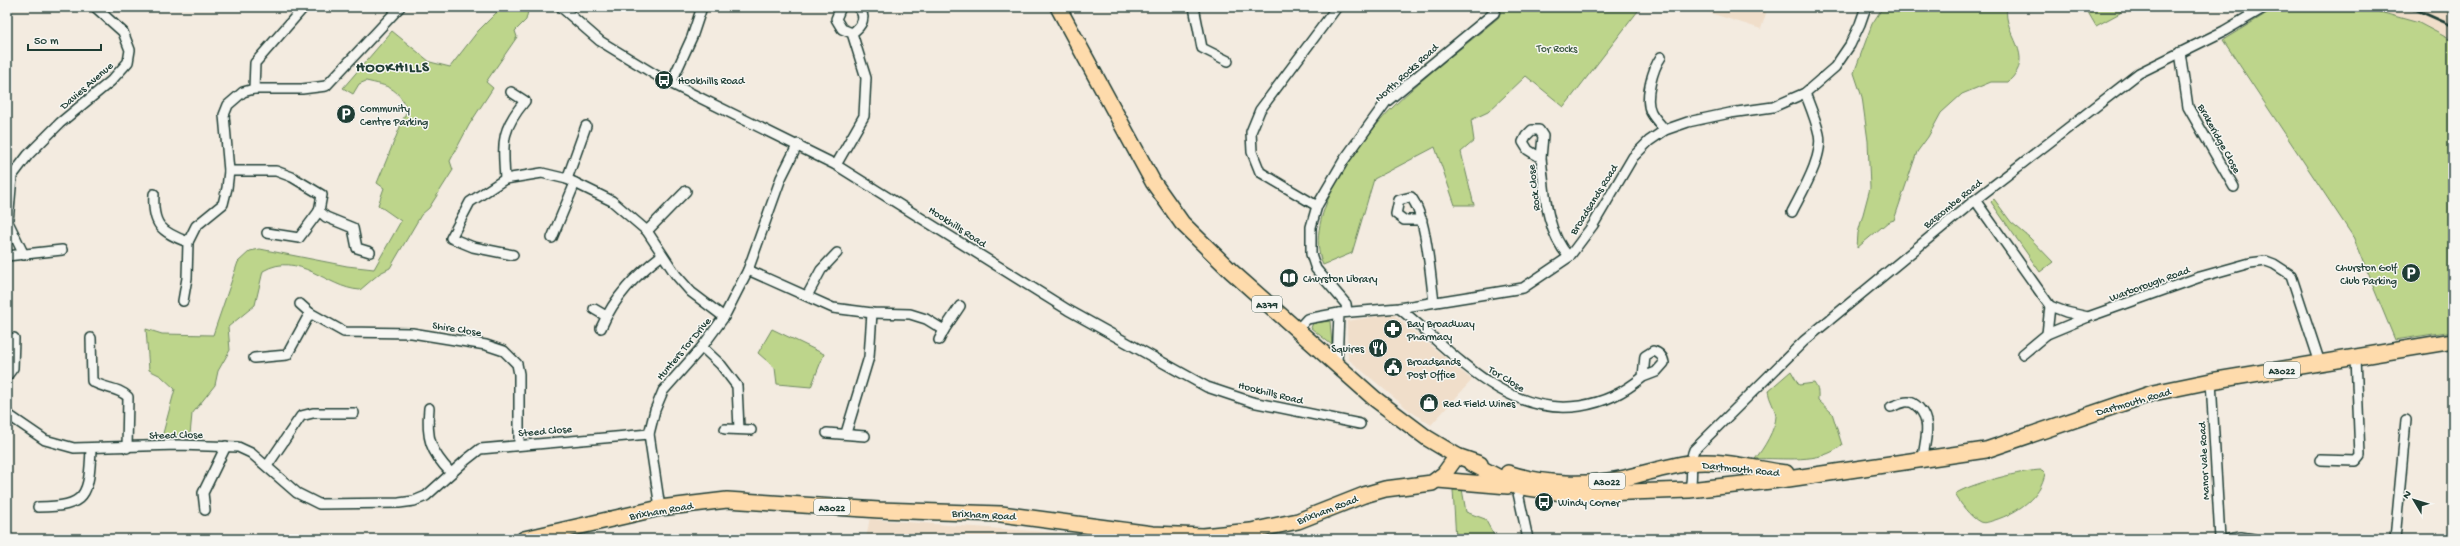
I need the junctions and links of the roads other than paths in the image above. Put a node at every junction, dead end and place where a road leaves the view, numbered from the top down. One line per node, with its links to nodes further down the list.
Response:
1 (95, 7): 28 (street, Davies Avenue)
2 (304, 7): 19 (street)
3 (400, 7): 19 (street)
4 (561, 7): 18 (street, Hookhills Road)
5 (702, 7): 18 (street)
6 (841, 7): 14 (street)
7 (856, 7): 14 (street)
8 (1058, 7): 68 (main road, A379)
9 (1194, 7): 17 (street)
10 (1337, 7): 35 (street)
11 (1496, 7): 35 (street, North Rocks Road)
12 (1866, 7): 21 (street, Broadsands Road)
13 (2265, 7): 15 (street, Bascombe Road)
14 (852, 33): 26 (street)
15 (2180, 52): 31 (street, Brakeridge Close); 34 (street, Bascombe Road)
16 (1661, 58): 23 (street)
17 (1228, 61)
18 (671, 83): 24 (street, Hookhills Road)
19 (254, 89): 27 (street)
20 (511, 92): 29 (street)
21 (1805, 93): 23 (street, Broadsands Road); 37 (street)
22 (586, 126): 30 (street)
23 (1665, 130): 50 (street, Broadsands Road)
24 (798, 144): 26 (street, Hookhills Road); 51 (street, Hunters Tor Drive)
25 (1541, 158): 50 (street, Rock Close)
26 (836, 165): 88 (street, Hookhills Road)
27 (229, 171): 36 (street); 42 (street)
28 (9, 179): 46 (street, Davies Avenue)
29 (504, 180): 30 (street); 47 (street)
30 (571, 181): 39 (street); 41 (street)
31 (2234, 187)
32 (686, 191): 39 (street)
33 (154, 194): 42 (street)
34 (1974, 200): 57 (street); 103 (street, Bascombe Road)
35 (1317, 206): 62 (street, North Rocks Road)
36 (319, 211): 40 (street); 44 (street)
37 (1792, 212)
38 (1422, 220): 54 (street)
39 (647, 231): 48 (street)
40 (267, 233)
41 (552, 238)
42 (188, 242): 53 (street)
43 (62, 250): 46 (street)
44 (370, 252)
45 (837, 253): 52 (street)
46 (24, 255): 49 (street)
47 (513, 255)
48 (662, 255): 63 (street); 64 (street)
49 (7, 256)
50 (1569, 257): 54 (street, Broadsands Road)
51 (748, 270): 52 (street); 64 (street, Hunters Tor Drive)
52 (807, 296): 61 (street)
53 (183, 301)
54 (1434, 302): 58 (street, Broadsands Road)
55 (300, 304): 60 (street, Shire Close)
56 (960, 306): 67 (street)
57 (2050, 306): 65 (street); 69 (street)
58 (1399, 308): 62 (street, Broadsands Road); 81 (street, Tor Close)
59 (594, 309): 63 (street)
60 (310, 313): 77 (street); 96 (street, Shire Close)
61 (872, 313): 67 (street); 94 (street)
62 (1343, 313): 68 (street, Broadsands Road); 78 (street)
63 (606, 316): 66 (street)
64 (724, 317): 74 (street, Hunters Tor Drive)
65 (2088, 317): 69 (street, Warborough Road); 79 (street, Warborough Road)
66 (601, 328)
67 (944, 330): 72 (street)
68 (1297, 330): 78 (main road, A379)
69 (2047, 334): 75 (street, Warborough Road)
70 (14, 338): 80 (street)
71 (91, 338): 98 (street)
72 (939, 340)
73 (2453, 340): 76 (main road, Dartmouth Road / A3022)
74 (702, 348): 90 (street); 93 (street, Hunters Tor Drive)
75 (2023, 354)
76 (2356, 357): 79 (main road, Dartmouth Road / A3022); 102 (street)
77 (254, 358)
78 (1337, 363): 100 (main road, A379)
79 (2320, 363): 82 (main road, Dartmouth Road / A3022)
80 (7, 376)
81 (1642, 377)
82 (2211, 381): 101 (main road, Dartmouth Road / A3022); 115 (street, Manor Vale Road)
83 (1891, 407): 101 (street)
84 (429, 408): 105 (street)
85 (354, 413): 104 (street)
86 (7, 414): 99 (street, Steed Close)
87 (2406, 420): 118 (street)
88 (1360, 424)
89 (725, 429): 90 (street)
90 (739, 429): 91 (street)
91 (751, 430)
92 (827, 433): 94 (street)
93 (649, 434): 96 (street, Steed Close); 111 (street, Hunters Tor Drive)
94 (846, 434): 95 (street)
95 (865, 436)
96 (519, 444): 105 (street, Steed Close)
97 (226, 446): 98 (street, Steed Close); 104 (street, Steed Close); 112 (street)
98 (127, 448): 99 (street, Steed Close)
99 (91, 449): 110 (street)
100 (1457, 456): 107 (main road); 108 (main road)
101 (1923, 459): 106 (main road, Dartmouth Road / A3022)
102 (2320, 460)
103 (1691, 463): 106 (main road, Dartmouth Road / A3022); 108 (main road, Dartmouth Road / A3022); 109 (street)
104 (267, 466): 105 (street, Steed Close)
105 (451, 473)
106 (1816, 474): 109 (main road, Dartmouth Road / A3022)
107 (1438, 480): 108 (main road, Brixham Road / A3022); 111 (main road, Brixham Road / A3022)
108 (1518, 483): 109 (main road, Dartmouth Road / A3022); 114 (street)
109 (1689, 490)
110 (38, 507)
111 (660, 508): 113 (main road, Brixham Road / A3022)
112 (205, 510)
113 (524, 539)
114 (1528, 539)
115 (2220, 539)
116 (2229, 539): 117 (street)
117 (2253, 539)
118 (2395, 539)

